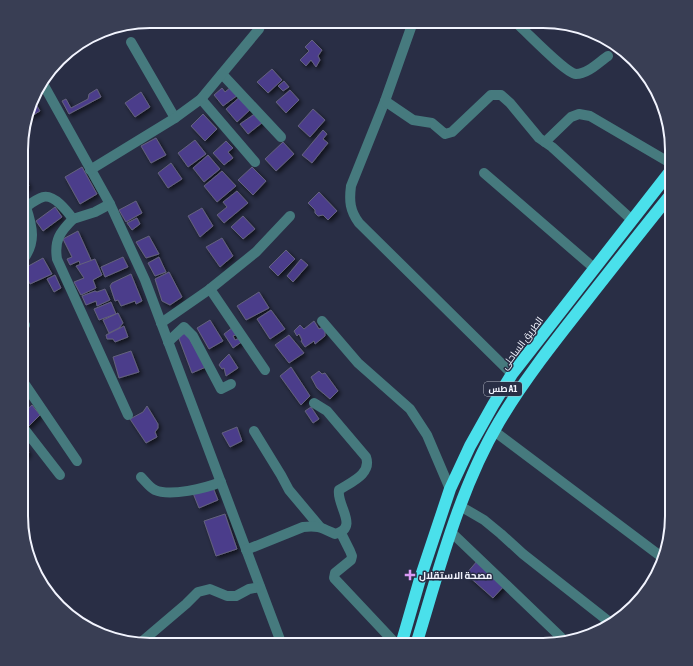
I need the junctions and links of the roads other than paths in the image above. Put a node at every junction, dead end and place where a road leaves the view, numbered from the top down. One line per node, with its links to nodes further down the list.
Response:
1 (258, 28): 6 (street)
2 (411, 28): 9 (street)
3 (521, 28): 5 (street)
4 (131, 42): 10 (street)
5 (608, 56)
6 (222, 74): 8 (street); 11 (street)
7 (45, 88): 15 (street)
8 (201, 98): 10 (street); 14 (street)
9 (385, 101): 12 (street); 32 (street)
10 (175, 118): 15 (street)
11 (281, 137)
12 (545, 142): 13 (street); 24 (street)
13 (665, 160)
14 (255, 162)
15 (90, 170): 19 (street)
16 (484, 173): 26 (street)
17 (665, 178): 24 (highway, الطريق الساحلى / طس A1)
18 (665, 202): 38 (highway, طس A1)
19 (110, 204): 23 (street); 29 (street)
20 (28, 206): 23 (street)
21 (28, 215): 25 (street)
22 (290, 216): 27 (street)
23 (73, 219): 36 (street)
24 (632, 220): 26 (highway, الطريق الساحلى / طس A1)
25 (28, 253)
26 (594, 268): 32 (highway, الطريق الساحلى / طس A1)
27 (210, 289): 29 (street); 31 (street)
28 (322, 321): 44 (street)
29 (161, 323): 30 (street)
30 (168, 342): 33 (street); 43 (street)
31 (265, 370)
32 (512, 374): 44 (highway, الطريق الساحلى / طس A1)
33 (231, 384)
34 (28, 389): 40 (street)
35 (314, 403): 48 (street)
36 (128, 415)
37 (254, 432): 46 (street)
38 (494, 432): 45 (highway, طس A1); 50 (street)
39 (28, 434): 41 (street)
40 (77, 461)
41 (60, 475)
42 (141, 478): 43 (street)
43 (221, 482): 49 (street)
44 (450, 489): 57 (highway, الطريق الساحلى / طس A1)
45 (460, 506): 47 (highway, طس A1); 52 (street)
46 (320, 527): 48 (street); 49 (street)
47 (451, 532): 53 (street); 58 (highway, طس A1)
48 (341, 533): 56 (street)
49 (246, 550): 51 (street)
50 (659, 555)
51 (260, 587): 54 (street); 55 (street)
52 (607, 620)
53 (561, 637)
54 (146, 638)
55 (279, 638)
56 (390, 638)
57 (403, 638)
58 (418, 638)

